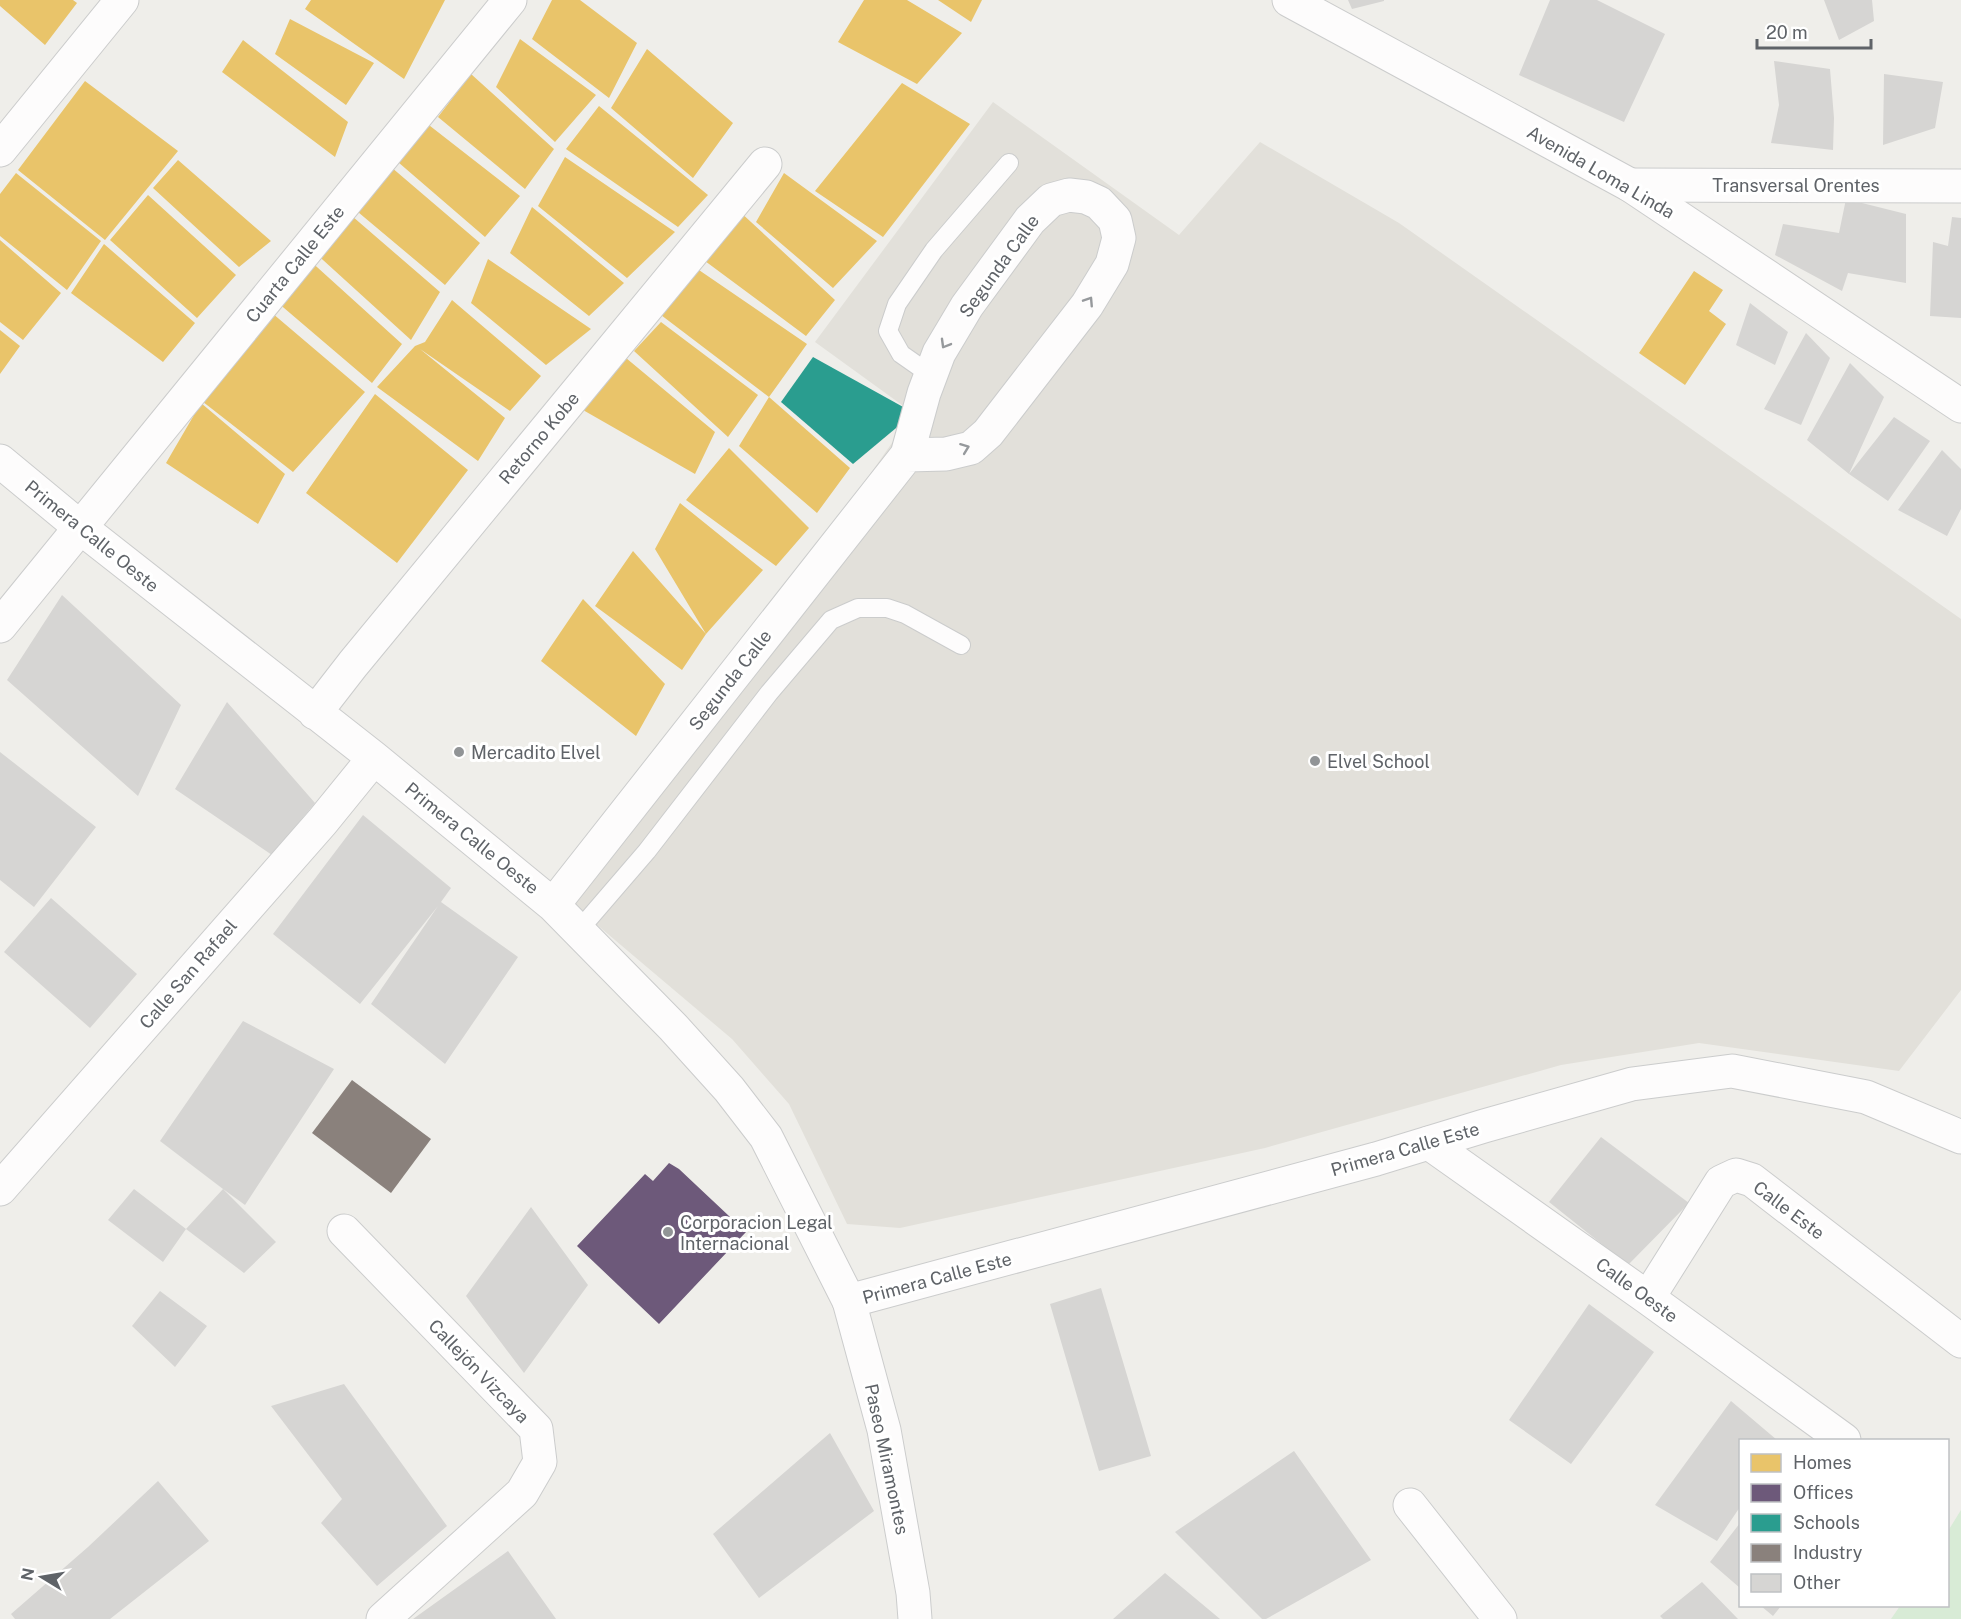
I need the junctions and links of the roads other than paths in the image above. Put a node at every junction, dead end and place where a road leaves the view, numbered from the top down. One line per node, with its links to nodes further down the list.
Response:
1 (122, 0): 4 (street)
2 (510, 0): 13 (street, Cuarta Calle Este)
3 (1289, 0): 7 (street, Avenida Loma Linda)
4 (0, 150)
5 (765, 164): 16 (street, Retorno Kobe)
6 (1009, 164): 9 (lane)
7 (1630, 184): 8 (street, Transversal Orentes); 10 (street, Avenida Loma Linda)
8 (1961, 186)
9 (931, 375): 11 (street, Segunda Calle); 11 (street, Segunda Calle, one-way to 9)
10 (1961, 406)
11 (907, 455): 18 (street, Segunda Calle)
12 (0, 461): 13 (street, Primera Calle Oeste)
13 (81, 528): 14 (street, Cuarta Calle Este); 16 (street, Primera Calle Oeste)
14 (0, 626)
15 (961, 645): 19 (lane)
16 (315, 713): 17 (street, Primera Calle Oeste)
17 (374, 758): 18 (street, Primera Calle Oeste); 22 (street, Calle San Rafael)
18 (553, 905): 19 (street, Primera Calle Oeste)
19 (579, 930): 25 (street, Primera Calle Oeste)
20 (1961, 1137): 21 (street, Primera Calle Este)
21 (1429, 1143): 24 (street, Calle Oeste); 25 (street, Primera Calle Este)
22 (0, 1189)
23 (344, 1231): 29 (street, Callejón Vizcaya)
24 (1648, 1298): 26 (street, Calle Este); 27 (street, Calle Oeste)
25 (849, 1301): 30 (street, Paseo Miramontes)
26 (1961, 1341)
27 (1843, 1439)
28 (1410, 1505): 31 (street)
29 (383, 1619)
30 (915, 1619)
31 (1500, 1619)

